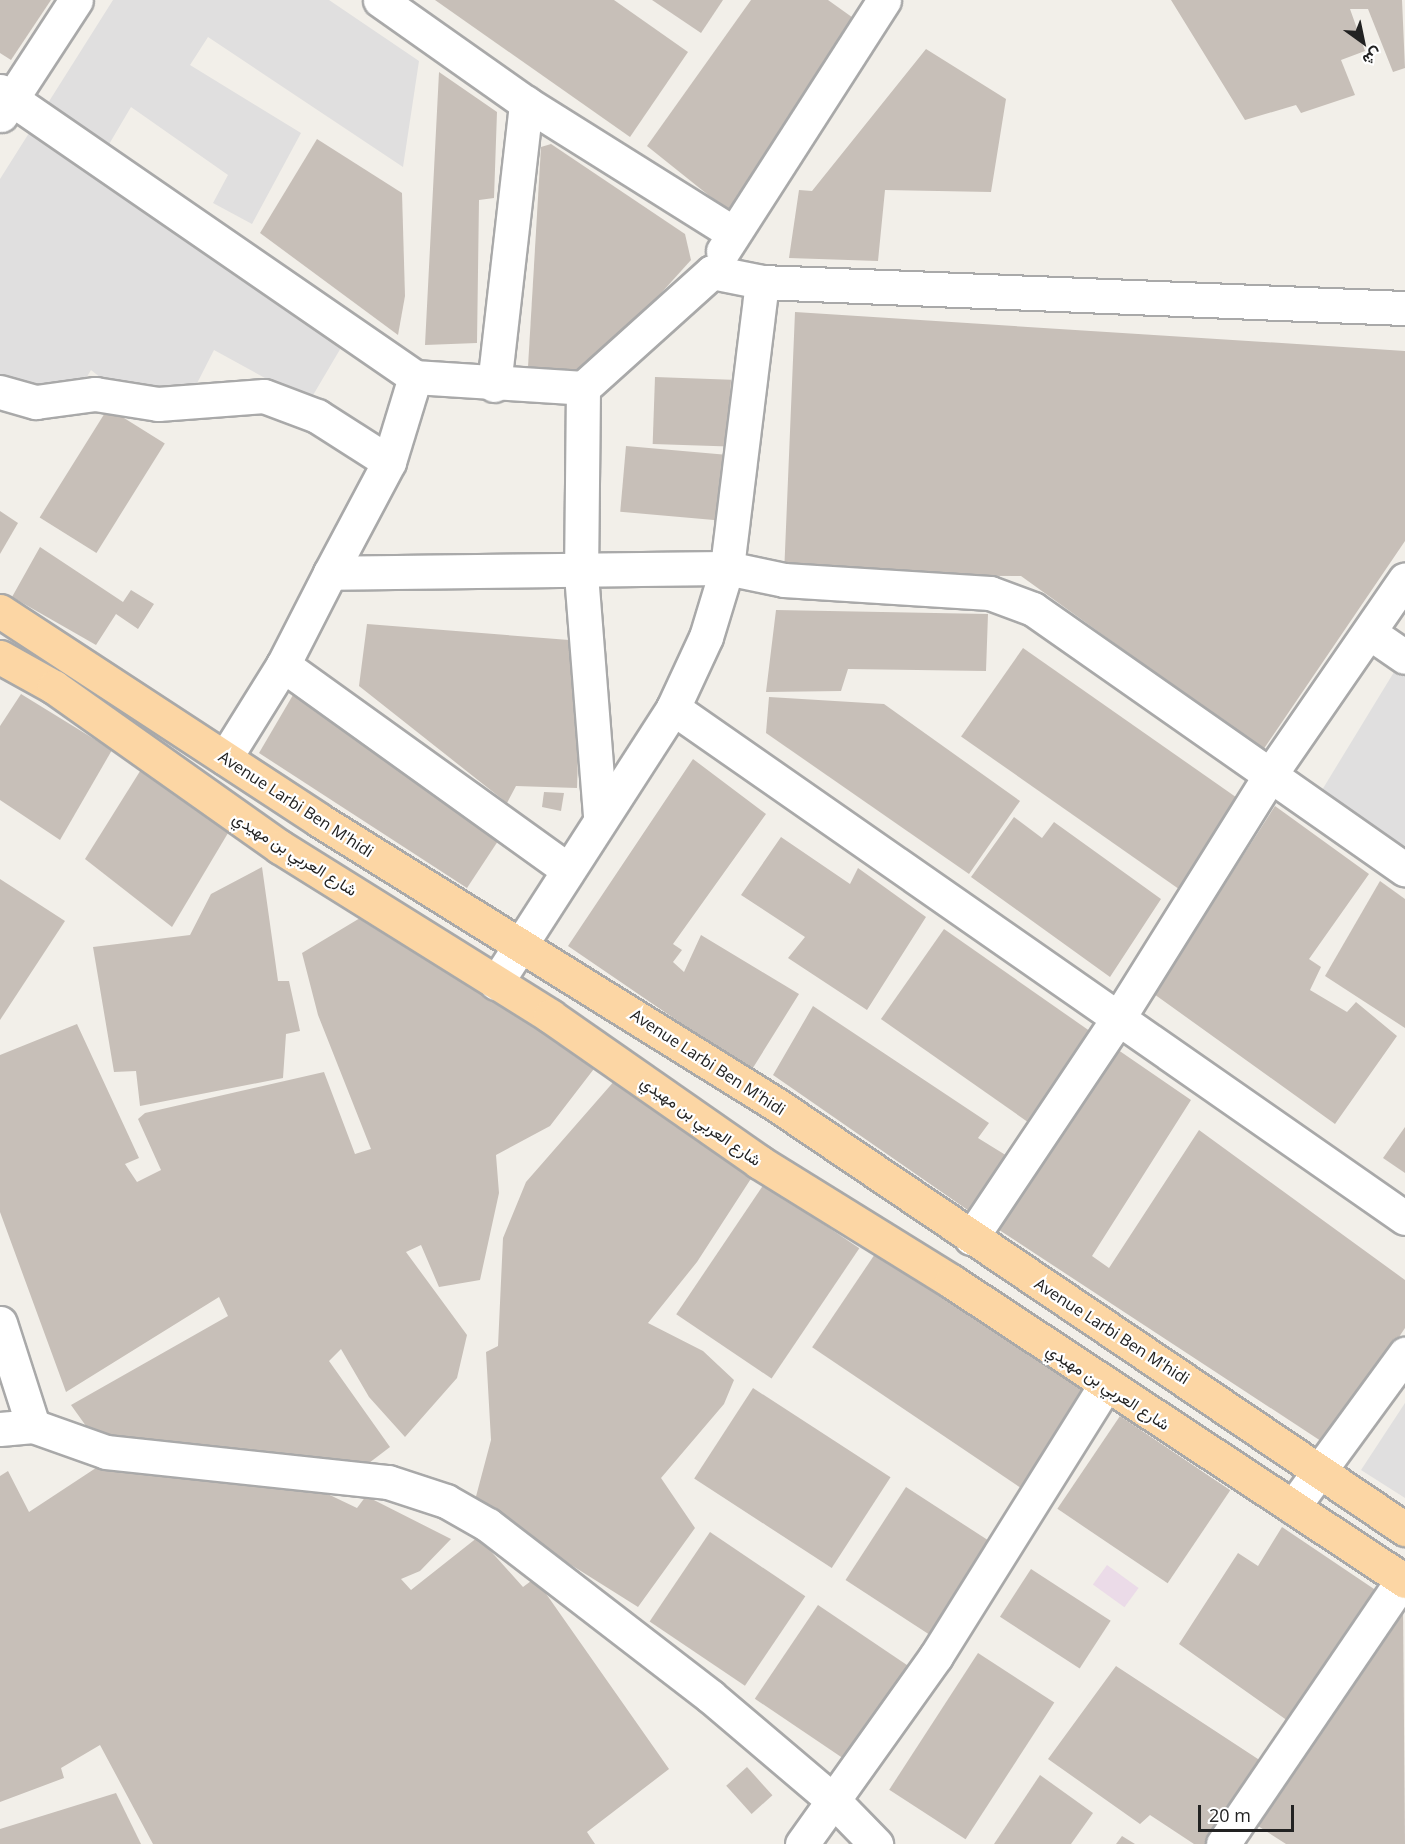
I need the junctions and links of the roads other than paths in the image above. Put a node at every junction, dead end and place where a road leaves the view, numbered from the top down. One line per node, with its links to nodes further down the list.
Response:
1 (76, 0): 4 (street)
2 (380, 0): 5 (street)
3 (884, 0): 6 (street)
4 (4, 102): 10 (street)
5 (526, 103): 6 (street); 11 (street)
6 (733, 233): 7 (street)
7 (712, 272): 8 (street); 12 (street)
8 (762, 282): 9 (street); 15 (street)
9 (1405, 308)
10 (415, 377): 11 (street); 14 (street)
11 (494, 386): 12 (street)
12 (583, 388): 17 (street)
13 (0, 392): 14 (street)
14 (389, 462): 16 (street)
15 (727, 568): 17 (street); 24 (street); 26 (street)
16 (330, 573): 17 (street); 23 (street)
17 (581, 574): 27 (street)
18 (1405, 579): 20 (street)
19 (0, 611): 25 (main road, Avenue Larbi Ben M'hidi)
20 (1370, 633): 21 (street); 26 (street)
21 (1405, 657)
22 (3, 664): 31 (main road, شارع العربي بن مهيدي)
23 (283, 665): 25 (street); 28 (street)
24 (673, 708): 27 (street); 32 (street)
25 (225, 758): 30 (main road, Avenue Larbi Ben M'hidi)
26 (1272, 772): 29 (street); 32 (street)
27 (600, 817): 28 (street)
28 (566, 868): 30 (street)
29 (1405, 869)
30 (521, 941): 31 (street); 34 (main road, Avenue Larbi Ben M'hidi)
31 (496, 983): 37 (main road, شارع العربي بن مهيدي)
32 (1119, 1017): 33 (street); 34 (street)
33 (1405, 1218)
34 (971, 1238): 40 (main road, Avenue Larbi Ben M'hidi)
35 (0, 1323): 38 (street)
36 (1405, 1354): 40 (street)
37 (1106, 1386): 41 (main road, شارع العربي بن مهيدي); 44 (street)
38 (33, 1426): 39 (street); 44 (street)
39 (0, 1429)
40 (1322, 1472): 41 (street); 42 (main road, Avenue Larbi Ben M'hidi)
41 (1293, 1507): 43 (main road, شارع العربي بن مهيدي)
42 (1405, 1528)
43 (1404, 1580): 47 (street)
44 (836, 1802): 45 (street); 46 (street)
45 (802, 1844)
46 (876, 1844)
47 (1223, 1844)

